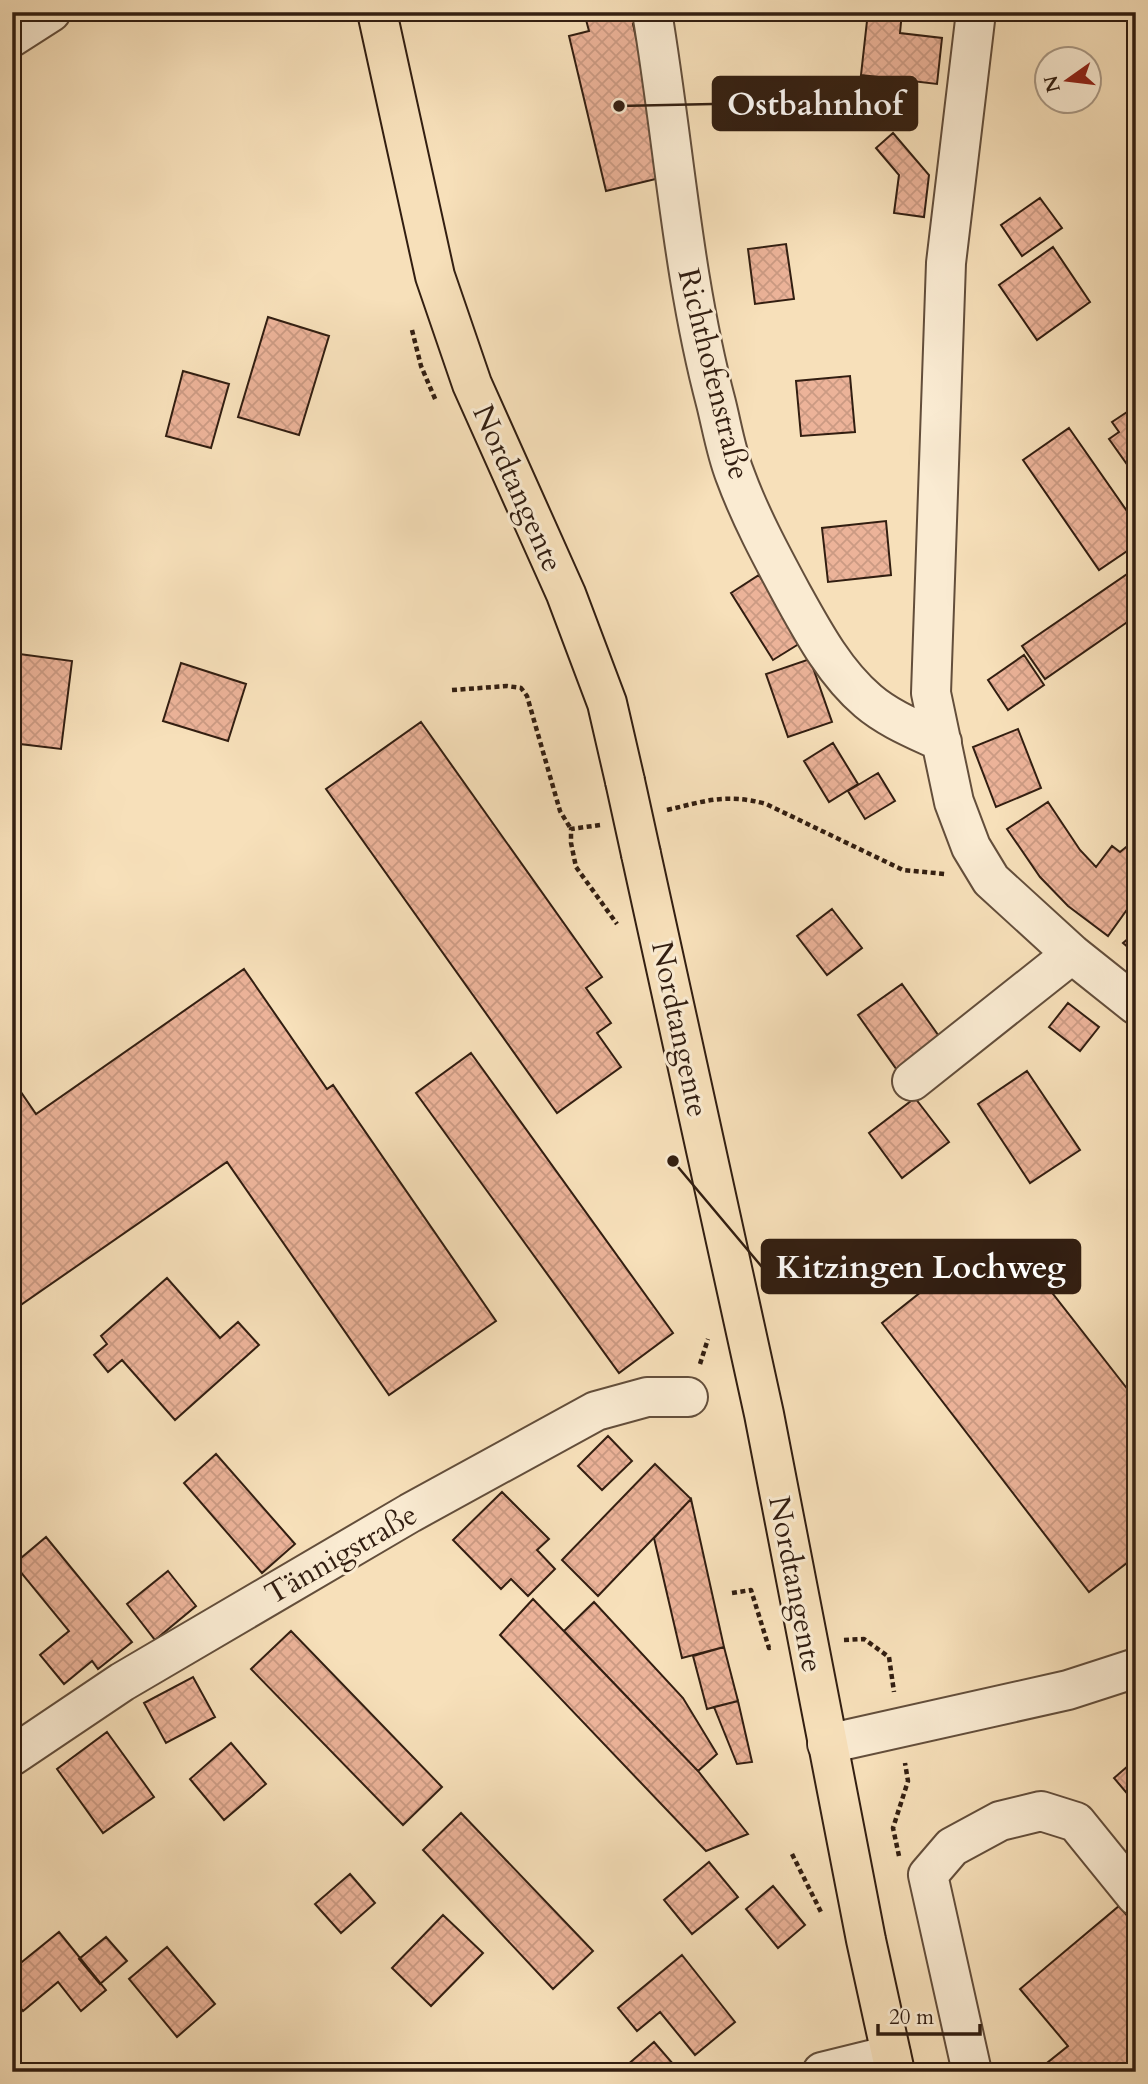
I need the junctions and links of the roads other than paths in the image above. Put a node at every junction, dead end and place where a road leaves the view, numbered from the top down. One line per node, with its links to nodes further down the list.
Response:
1 (51, 12): 5 (street)
2 (377, 12): 12 (main road, Nordtangente, bridge)
3 (652, 12): 6 (street, Richthofenstraße)
4 (976, 12): 6 (street)
5 (12, 37)
6 (942, 742): 7 (street)
7 (1072, 954): 8 (street); 9 (street)
8 (1136, 1005)
9 (912, 1081)
10 (688, 1398): 13 (street, Tännigstraße)
11 (1136, 1668): 12 (street)
12 (827, 1744): 15 (main road, Nordtangente)
13 (12, 1756)
14 (1136, 1896): 17 (street)
15 (893, 2063): 16 (street)
16 (822, 2072)
17 (972, 2072)

